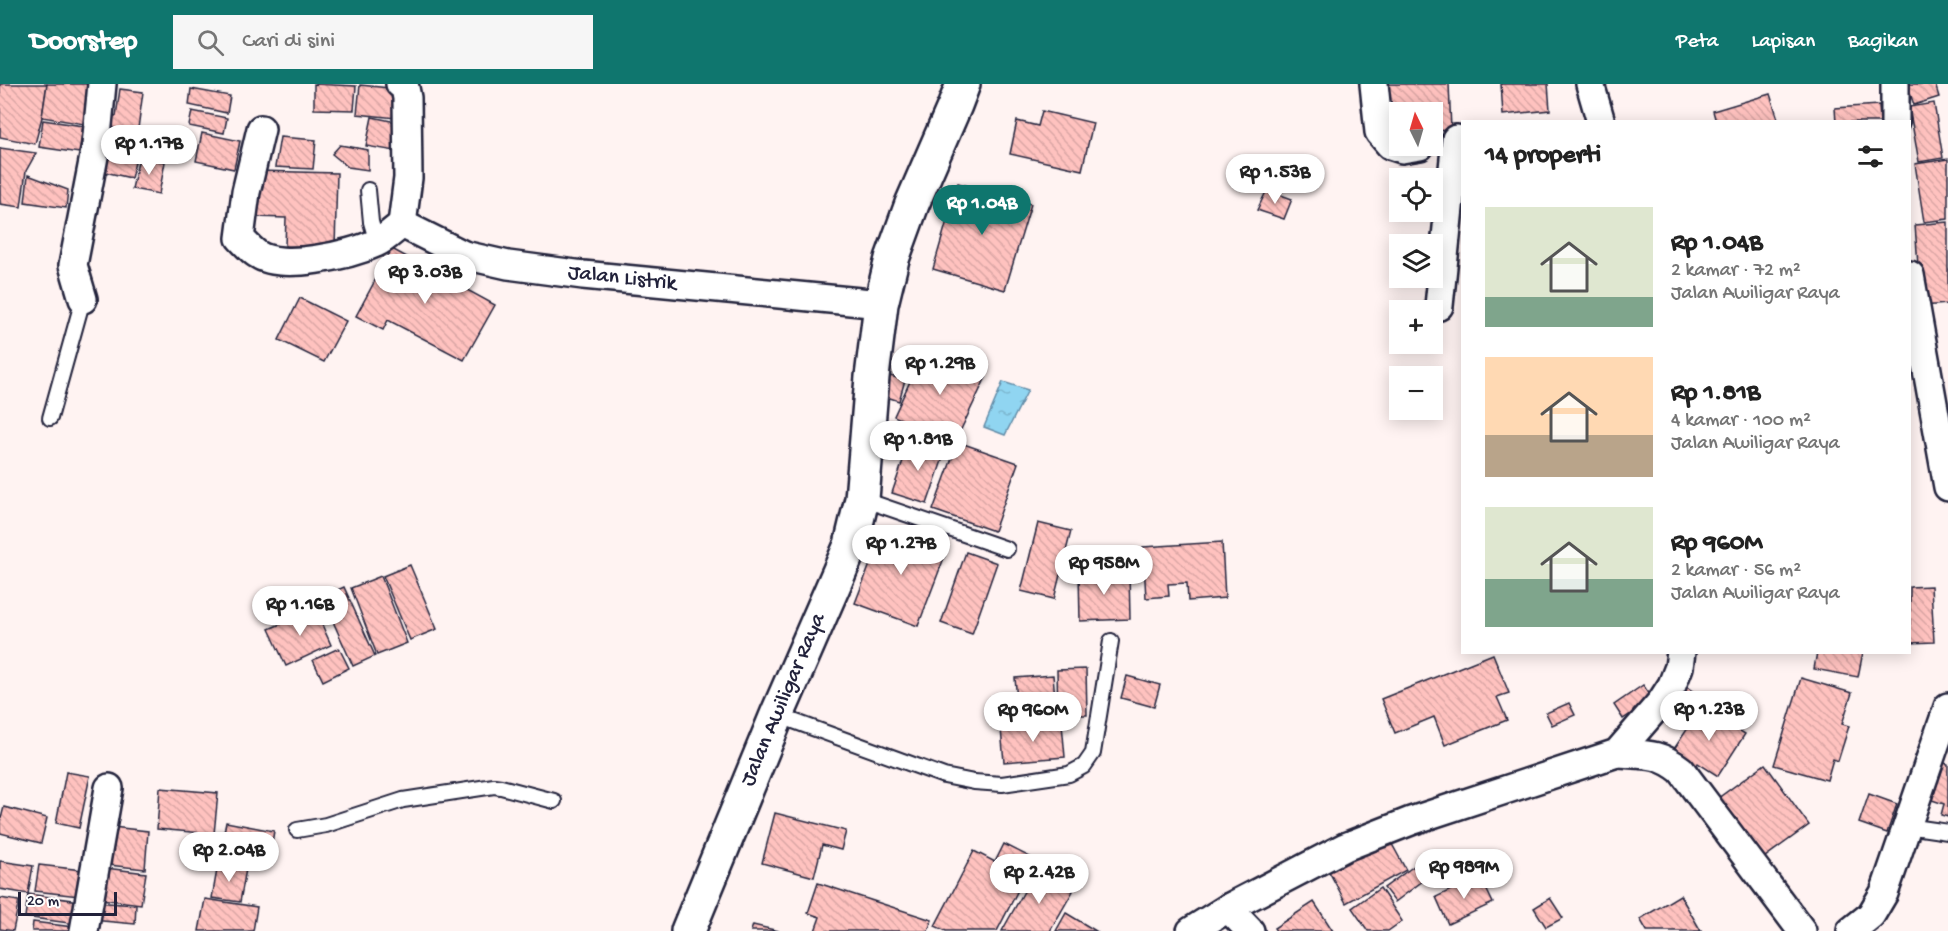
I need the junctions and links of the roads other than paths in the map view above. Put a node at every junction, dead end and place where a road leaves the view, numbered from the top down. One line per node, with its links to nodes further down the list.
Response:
1 (102, 84): 16 (street)
2 (400, 84): 13 (street)
3 (963, 84): 18 (street, Jalan Awiligar Raya)
4 (1374, 84): 11 (street)
5 (1590, 84): 7 (street)
6 (1895, 84): 8 (street)
7 (1600, 120)
8 (1895, 120)
9 (261, 129): 14 (street)
10 (1450, 140): 17 (street)
11 (1389, 144)
12 (368, 190): 14 (lane)
13 (402, 224): 14 (street); 18 (street, Jalan Listrik)
14 (377, 243)
15 (1911, 279): 20 (street)
16 (83, 299): 19 (lane)
17 (1439, 300)
18 (881, 304): 22 (street, Jalan Awiligar Raya)
19 (50, 418)
20 (1946, 456): 21 (street)
21 (1948, 487)
22 (862, 499): 23 (lane); 27 (street, Jalan Awiligar Raya)
23 (1007, 549)
24 (1111, 641): 27 (lane)
25 (1681, 654): 28 (street)
26 (1948, 707): 31 (street)
27 (777, 715): 36 (street, Jalan Awiligar Raya)
28 (1617, 753): 34 (street); 39 (street)
29 (109, 788): 35 (street)
30 (554, 801): 32 (lane)
31 (1907, 826): 33 (lane); 40 (street)
32 (297, 830)
33 (1948, 832)
34 (1228, 908): 37 (street); 38 (street)
35 (84, 931)
36 (688, 931)
37 (1191, 931)
38 (1250, 931)
39 (1802, 931)
40 (1851, 931)

